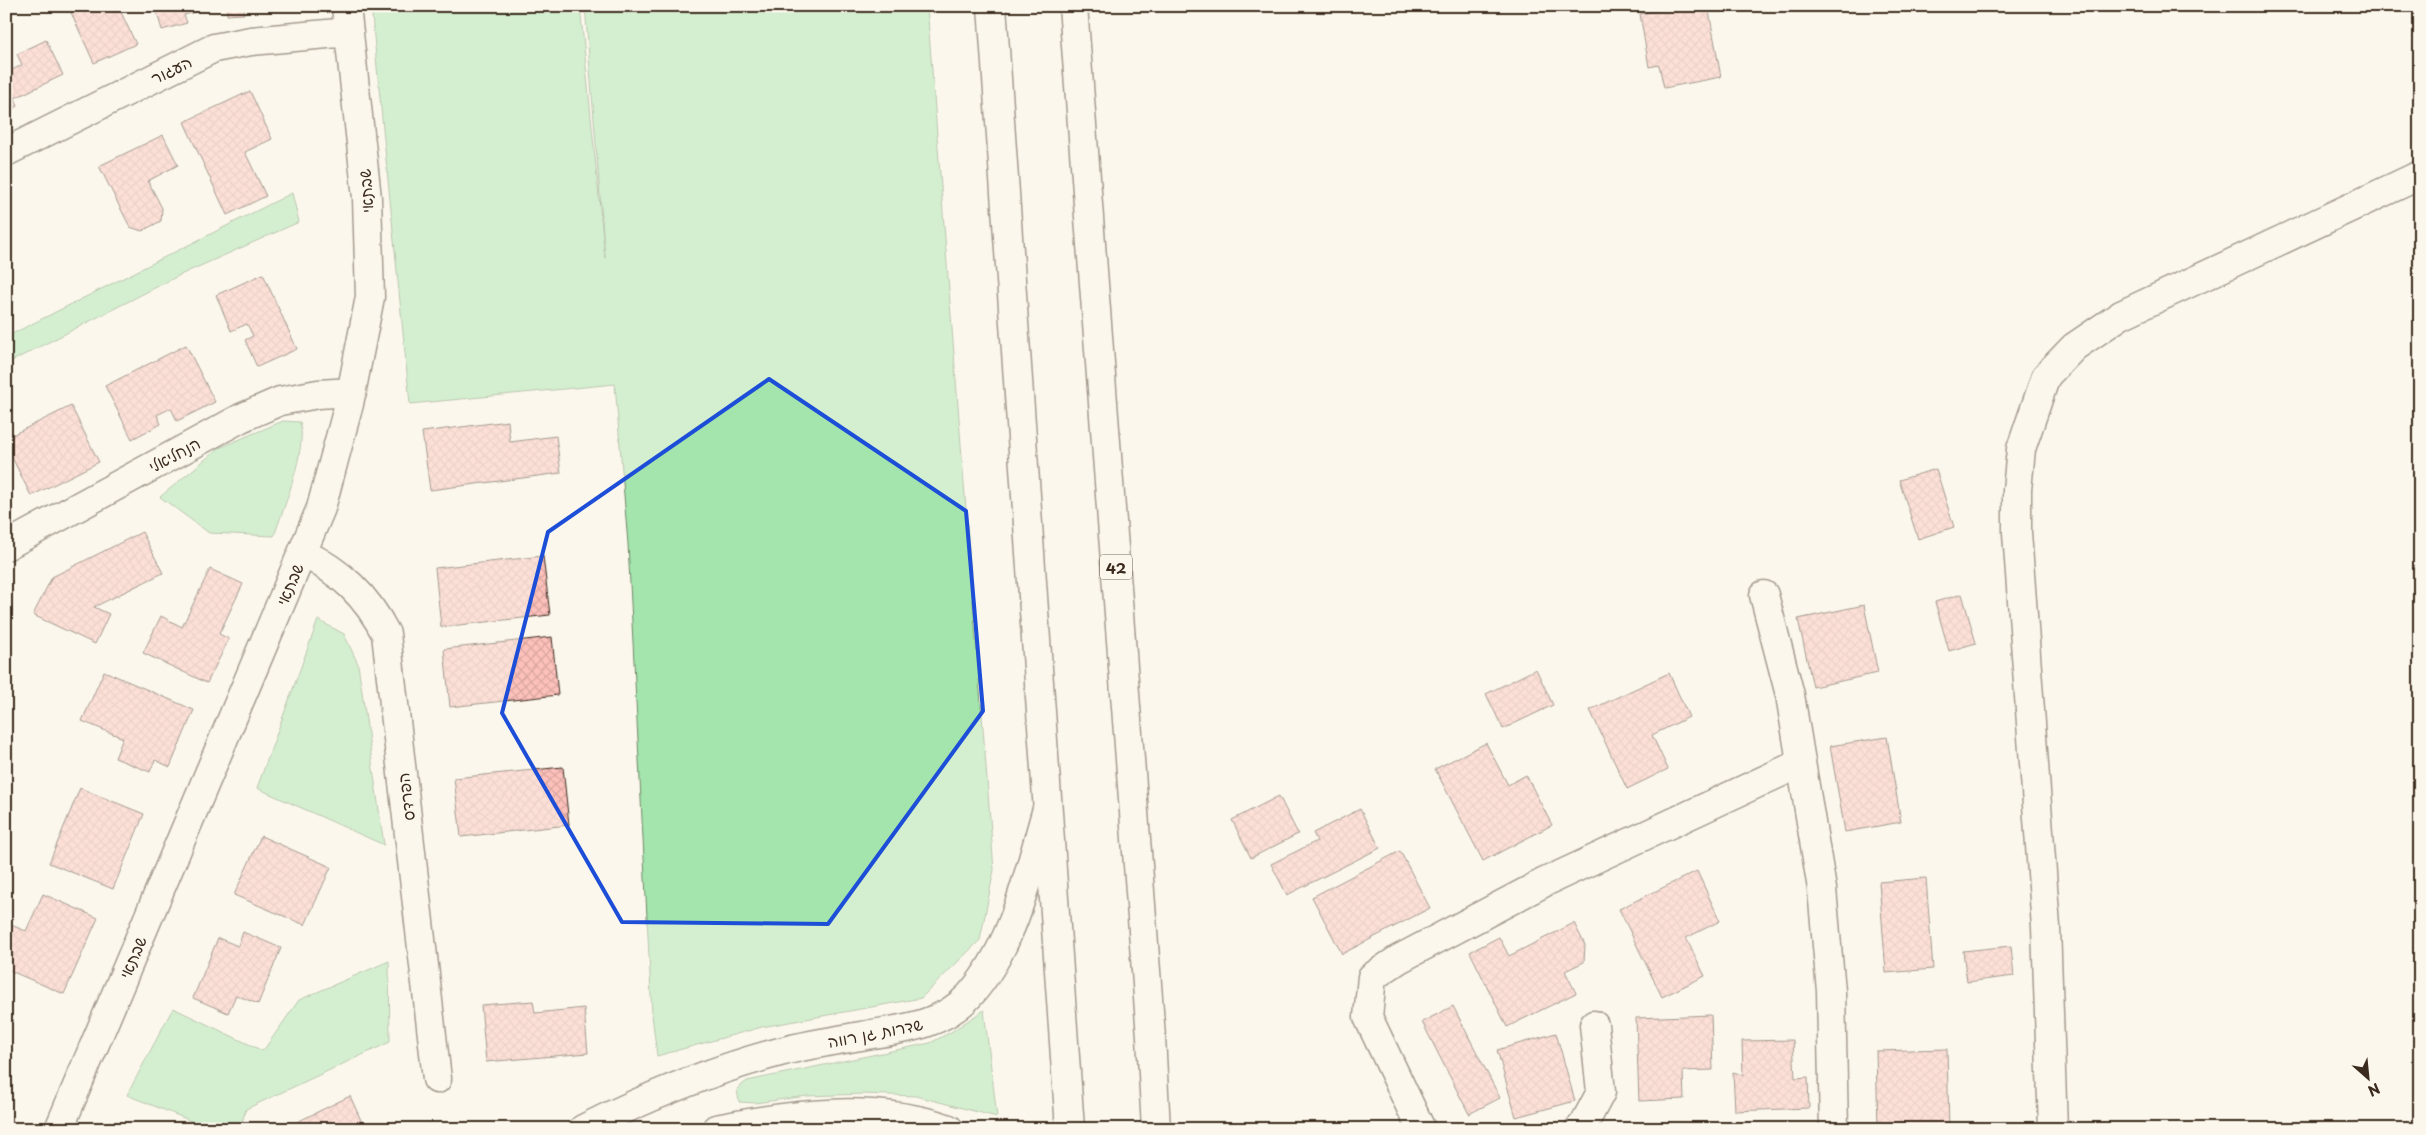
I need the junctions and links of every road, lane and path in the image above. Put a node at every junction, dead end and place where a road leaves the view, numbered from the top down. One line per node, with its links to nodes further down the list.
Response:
1 (992, 6): 11 (main road)
2 (1073, 6): 19 (main road, 42)
3 (348, 19): 4 (main road, העגור); 6 (main road, שבתאי)
4 (6, 152)
5 (2420, 175): 23 (main road)
6 (352, 392): 7 (main road, הנחליאלי); 8 (main road, שבתאי)
7 (6, 546)
8 (302, 553): 13 (main road, הפרדס); 14 (main road, שבתאי)
9 (1764, 596): 10 (main road)
10 (1801, 763): 20 (main road); 22 (main road)
11 (1048, 808): 15 (main road, שדרות גן רווה); 18 (main road)
12 (1594, 1025): 21 (main road)
13 (437, 1079)
14 (59, 1129)
15 (583, 1129)
16 (716, 1129): 17 (main road)
17 (949, 1129)
18 (1070, 1129)
19 (1156, 1129)
20 (1421, 1129)
21 (1580, 1129)
22 (1834, 1129)
23 (2052, 1129)

